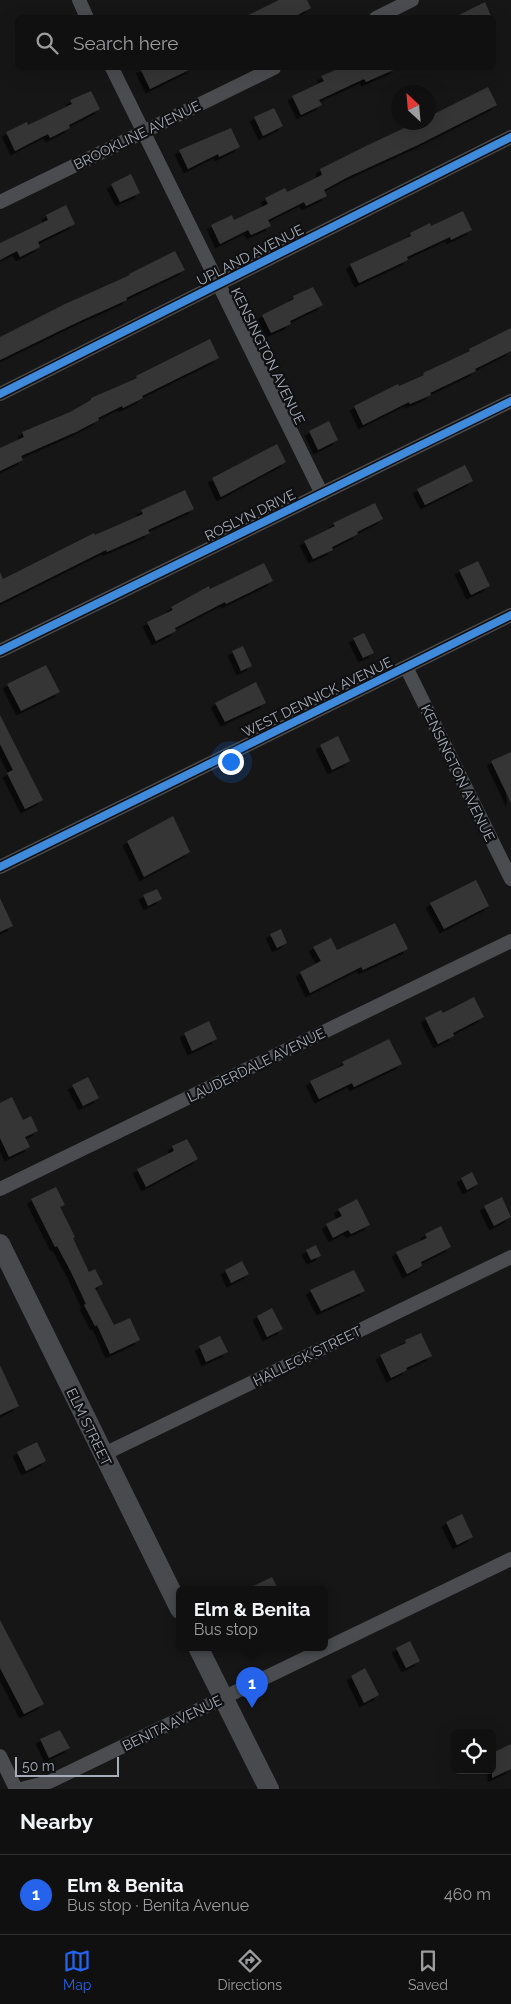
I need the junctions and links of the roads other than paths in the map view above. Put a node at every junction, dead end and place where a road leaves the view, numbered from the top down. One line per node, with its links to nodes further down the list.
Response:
1 (79, 0): 3 (street)
2 (412, 0): 4 (street)
3 (86, 15)
4 (382, 15)
5 (113, 70): 7 (street, KENSINGTON AVENUE)
6 (270, 70): 7 (street, BROOKLINE AVENUE)
7 (144, 132): 9 (street, BROOKLINE AVENUE); 10 (street, KENSINGTON AVENUE)
8 (511, 137): 10 (street, UPLAND AVENUE)
9 (0, 202)
10 (219, 285): 11 (street, UPLAND AVENUE); 13 (street, KENSINGTON AVENUE)
11 (0, 394)
12 (511, 401): 13 (street, ROSLYN DRIVE)
13 (322, 494): 15 (street, ROSLYN DRIVE)
14 (511, 616): 16 (street, WEST DENNICK AVENUE)
15 (0, 651)
16 (406, 667): 17 (street, WEST DENNICK AVENUE); 18 (street, KENSINGTON AVENUE)
17 (0, 868)
18 (511, 880)
19 (511, 941): 20 (street, LAUDERDALE AVENUE)
20 (0, 1189)
21 (0, 1244): 23 (street, ELM STREET)
22 (511, 1257): 23 (street, HALLECK STREET)
23 (102, 1455): 25 (street, ELM STREET)
24 (511, 1559): 26 (street, BENITA AVENUE)
25 (176, 1601)
26 (328, 1648)
27 (200, 1651): 29 (street)
28 (321, 1651): 29 (street, BENITA AVENUE)
29 (224, 1698): 32 (street, BENITA AVENUE); 33 (street)
30 (0, 1756): 31 (street)
31 (16, 1789)
32 (21, 1789)
33 (268, 1789)

